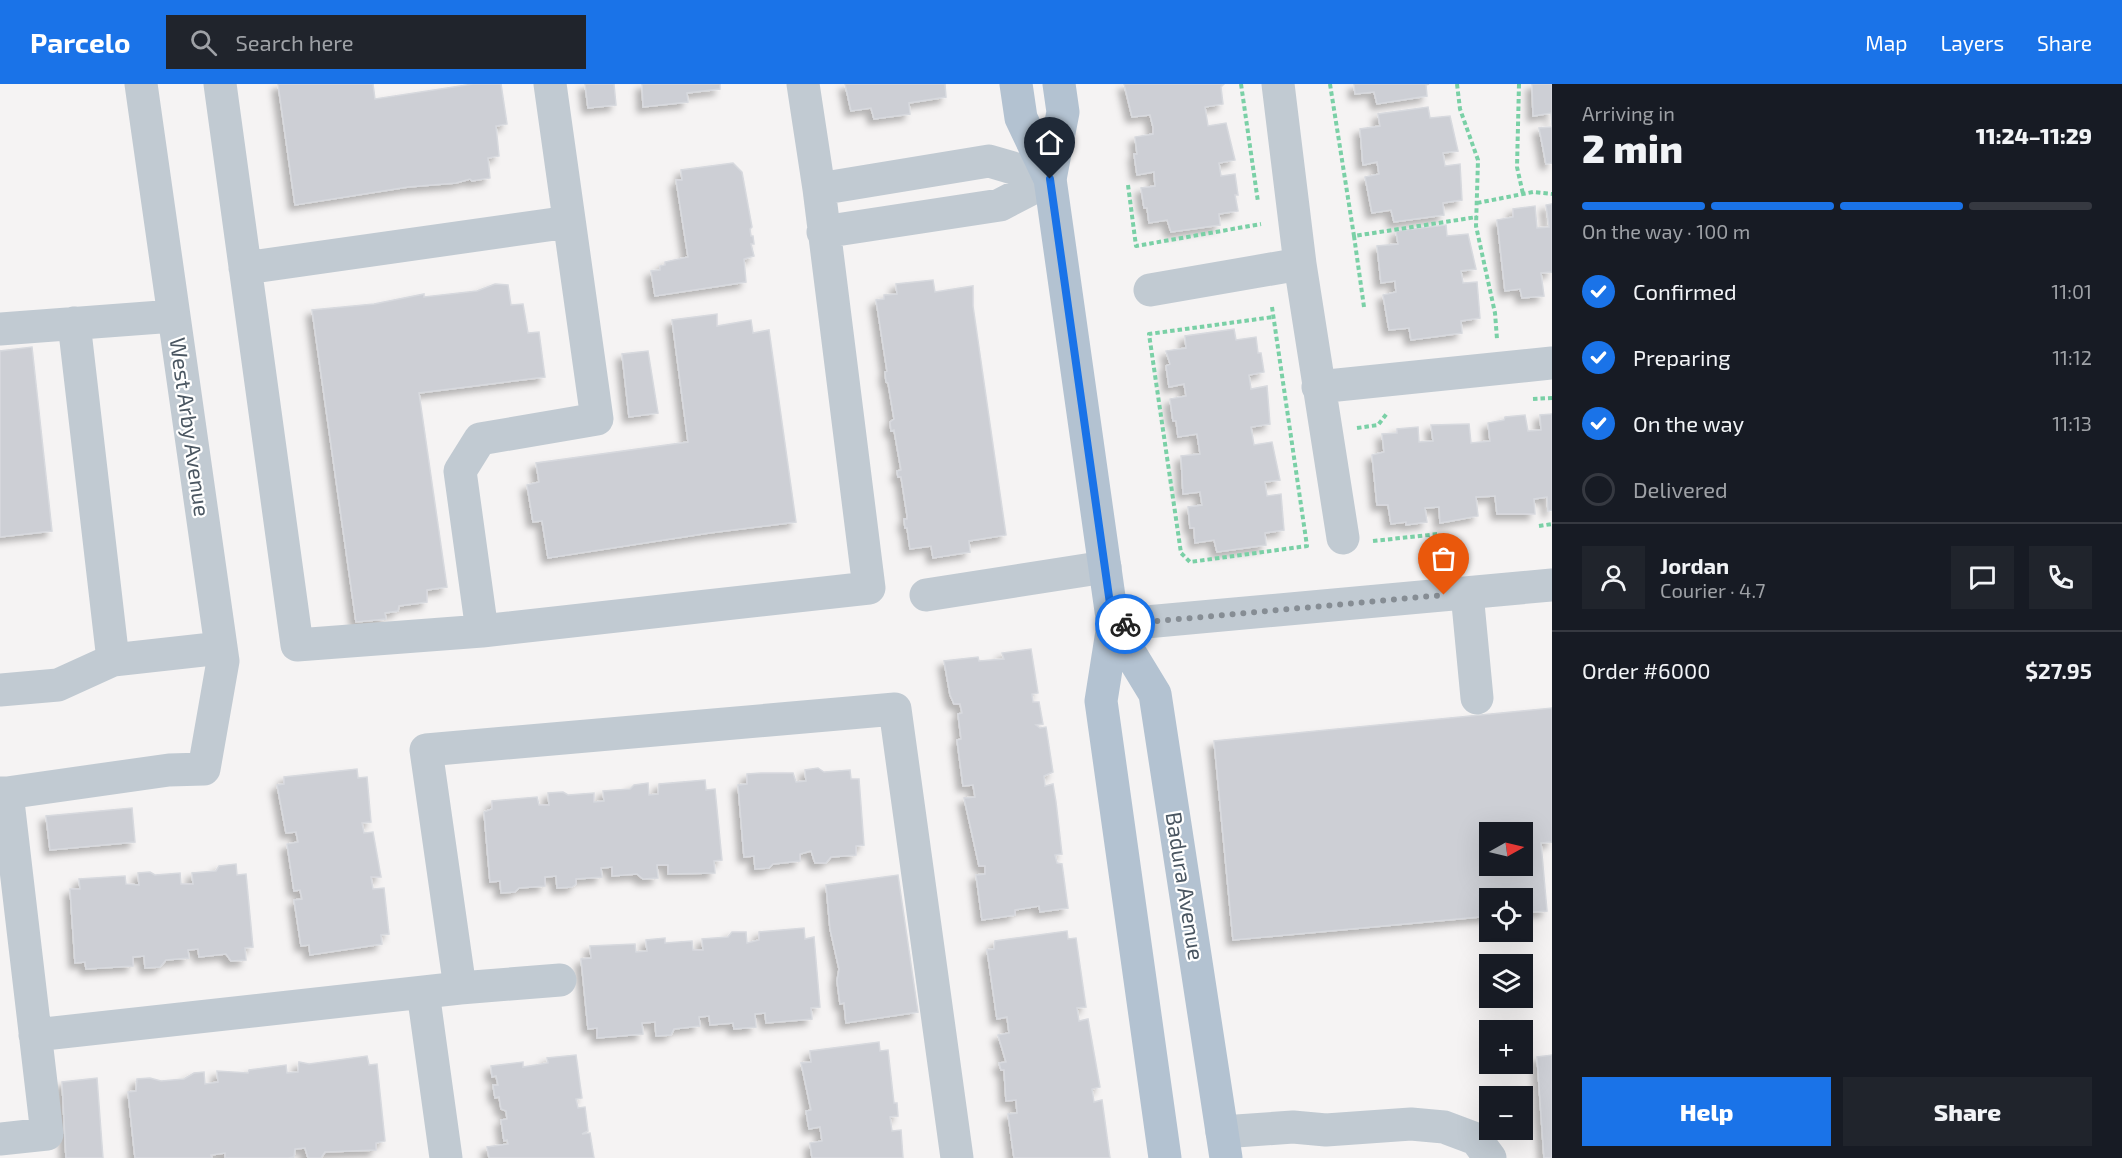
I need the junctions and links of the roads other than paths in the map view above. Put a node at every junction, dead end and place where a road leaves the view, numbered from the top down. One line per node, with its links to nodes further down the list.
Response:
1 (141, 84): 15 (street, West Arby Avenue)
2 (220, 84): 13 (street)
3 (550, 84): 10 (street)
4 (803, 84): 9 (street)
5 (1016, 84): 8 (main road, Badura Avenue)
6 (1059, 84): 8 (main road, Badura Avenue)
7 (1278, 84): 12 (street)
8 (1050, 179): 9 (street); 11 (street); 21 (main road, Badura Avenue)
9 (819, 189): 11 (street)
10 (569, 222): 13 (street); 26 (street)
11 (823, 232): 26 (street)
12 (1300, 264): 14 (street); 19 (street)
13 (245, 268): 26 (street)
14 (1150, 290)
15 (174, 316): 16 (street); 27 (street, West Arby Avenue)
16 (74, 323): 17 (street); 28 (street)
17 (0, 329)
18 (1552, 363): 19 (street)
19 (1318, 387): 20 (street)
20 (1357, 537)
21 (1105, 567): 24 (street); 25 (main road, Badura Avenue)
22 (1552, 585): 23 (street)
23 (1467, 593): 25 (street); 30 (street)
24 (926, 595)
25 (1113, 625): 38 (main road, Badura Avenue); 41 (main road, Badura Avenue)
26 (482, 631)
27 (221, 648): 28 (street); 31 (street, West Arby Avenue)
28 (113, 660): 29 (street)
29 (0, 690)
30 (1476, 698)
31 (3, 793): 35 (street)
32 (560, 980): 33 (street)
33 (460, 988): 34 (street); 40 (street)
34 (423, 992): 35 (street); 39 (street)
35 (35, 1035): 36 (street)
36 (0, 1139)
37 (1328, 1144): 38 (street); 42 (street)
38 (1224, 1145)
39 (447, 1158)
40 (957, 1158)
41 (1165, 1158)
42 (1490, 1158)

